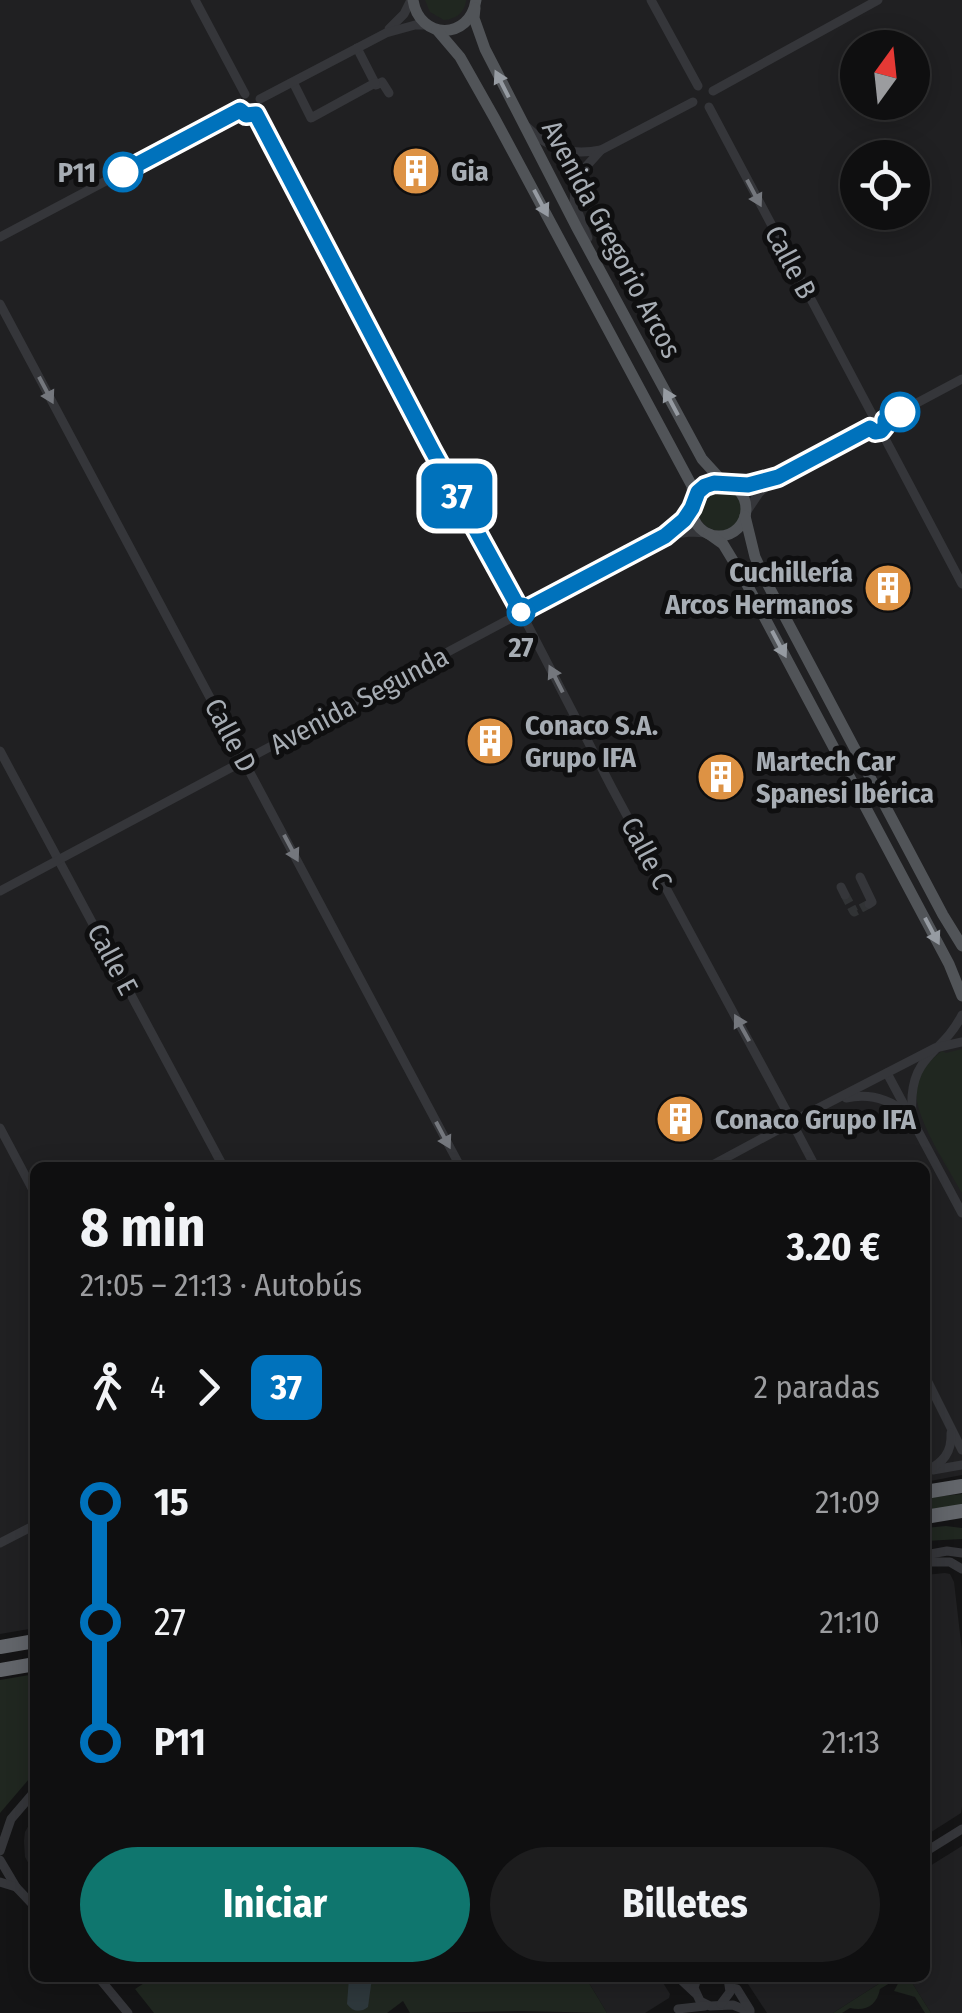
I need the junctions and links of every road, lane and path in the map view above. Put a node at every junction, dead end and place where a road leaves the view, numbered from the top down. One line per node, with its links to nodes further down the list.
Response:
1 (195, 0): 14 (street)
2 (412, 0): 6 (main road, Avenida Gregorio Arcos); 7 (street)
3 (651, 0): 11 (street)
4 (878, 0): 12 (street)
5 (476, 4): 6 (main road); 20 (main road, Avenida Gregorio Arcos, one-way to 5)
6 (432, 28): 7 (street); 29 (main road, Avenida Gregorio Arcos, one-way to 29)
7 (386, 33): 8 (street)
8 (357, 48): 9 (street); 10 (street)
9 (292, 82): 10 (street); 15 (street)
10 (375, 83): 13 (street)
11 (698, 86): 12 (street); 16 (street)
12 (714, 92): 17 (street)
13 (389, 93)
14 (245, 94): 15 (street); 18 (street)
15 (260, 99): 19 (street)
16 (694, 102): 17 (street); 21 (street)
17 (709, 107): 26 (street, Calle B, one-way to 26)
18 (240, 110): 19 (street); 22 (street)
19 (256, 114): 34 (street, Calle C)
20 (520, 119): 21 (street); 23 (main road, Avenida Gregorio Arcos)
21 (601, 150): 23 (street)
22 (0, 238)
23 (602, 273): 28 (main road, Avenida Gregorio Arcos, one-way to 23)
24 (0, 304): 36 (street, Calle D, one-way to 36)
25 (962, 379): 26 (street)
26 (879, 427): 27 (street); 33 (street)
27 (778, 477): 28 (street); 30 (street)
28 (727, 484): 29 (main road); 30 (main road)
29 (693, 505): 31 (main road); 32 (street, Avenida Segunda)
30 (745, 515): 31 (main road); 41 (main road)
31 (708, 534): 32 (street, Avenida Segunda); 42 (main road, one-way to 42)
32 (665, 536): 34 (street, Avenida Segunda)
33 (962, 584)
34 (521, 612): 36 (street, Avenida Segunda); 48 (street, Calle C, one-way to 34)
35 (0, 752): 37 (street, Calle E)
36 (245, 762): 37 (street, Avenida Segunda); 55 (street, Calle D, one-way to 55)
37 (59, 860): 39 (street, Avenida Segunda); 54 (street, Calle E)
38 (860, 877): 40 (street)
39 (0, 891)
40 (869, 904)
41 (962, 946)
42 (962, 997)
43 (961, 1019): 45 (street)
44 (962, 1042): 45 (street)
45 (935, 1048): 46 (street); 50 (street)
46 (887, 1072): 47 (street); 50 (street)
47 (829, 1103): 49 (street); 50 (street)
48 (788, 1114): 49 (street); 51 (street)
49 (802, 1117): 53 (street)
50 (912, 1118): 59 (street)
51 (783, 1127): 53 (street); 56 (street)
52 (0, 1128): 58 (street)
53 (797, 1132): 57 (street)
54 (221, 1162)
55 (457, 1162)
56 (718, 1162)
57 (813, 1162)
58 (30, 1185)
59 (962, 1213)
60 (930, 1386): 61 (street)
61 (948, 1421): 62 (street); 63 (street); 65 (street)
62 (962, 1437)
63 (962, 1450)
64 (962, 1465): 66 (street)
65 (930, 1468)
66 (930, 1470)
67 (962, 1486): 68 (highway)
68 (930, 1491)
69 (962, 1511): 70 (highway)
70 (930, 1516)
71 (930, 1516): 72 (highway)
72 (962, 1521)
73 (30, 1528): 74 (street)
74 (0, 1543)
75 (962, 1552): 76 (street)
76 (930, 1557)
77 (930, 1559): 78 (street)
78 (962, 1566)
79 (30, 1642): 80 (highway)
80 (0, 1647)
81 (30, 1665): 82 (highway)
82 (0, 1670)
83 (30, 1797): 84 (street)
84 (11, 1819): 85 (street); 88 (street)
85 (0, 1824)
86 (962, 1829): 87 (street)
87 (930, 1849)
88 (0, 1852)
89 (0, 1860): 91 (street)
90 (0, 1882): 91 (street)
91 (16, 1887): 92 (street)
92 (30, 1902)
93 (102, 1982): 102 (street)
94 (683, 1982): 97 (street)
95 (696, 1982): 97 (street)
96 (730, 1984): 98 (street); 101 (street)
97 (695, 1993): 98 (street); 100 (street)
98 (715, 2005): 99 (street); 101 (street)
99 (691, 2010): 100 (street)
100 (675, 2011)
101 (750, 2012)
102 (128, 2013)

